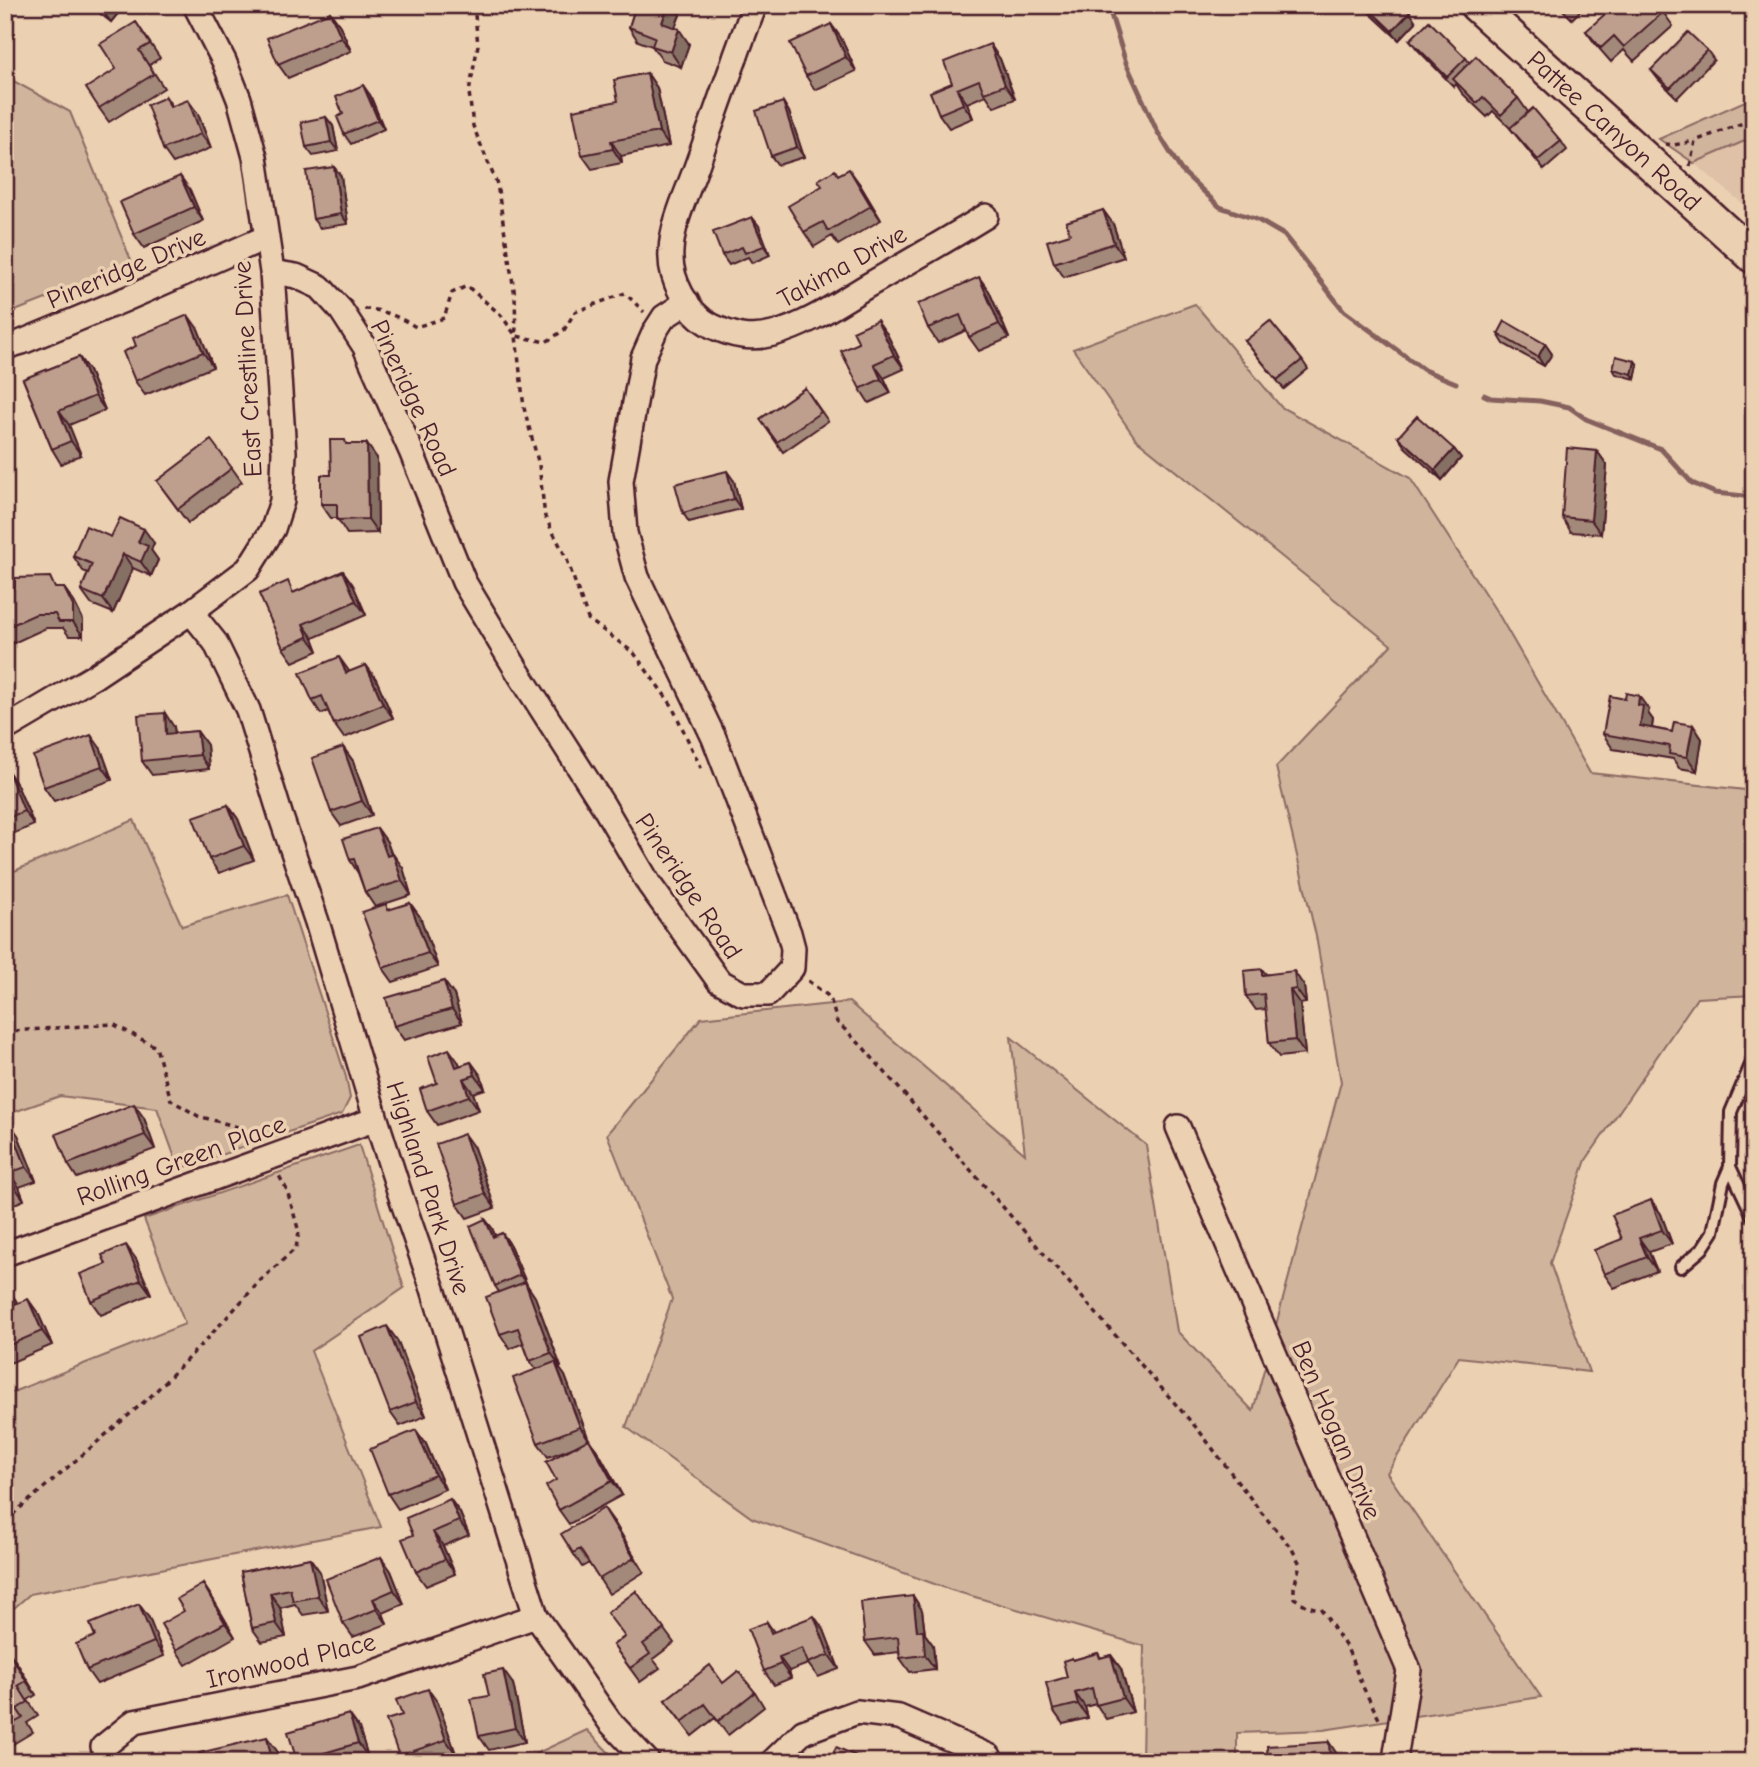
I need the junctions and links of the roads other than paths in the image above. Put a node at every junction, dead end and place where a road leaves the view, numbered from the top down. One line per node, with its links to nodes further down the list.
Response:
1 (195, 5): 5 (street, East Crestline Drive)
2 (755, 5): 8 (street, Takima Drive)
3 (1476, 5): 6 (street, Pattee Canyon Road)
4 (986, 216): 8 (street, Takima Drive)
5 (267, 237): 7 (street, East Crestline Drive); 9 (street, Pineridge Drive)
6 (1754, 257)
7 (272, 272): 8 (street, Pineridge Road); 10 (street, East Crestline Drive)
8 (687, 302)
9 (5, 347)
10 (191, 612): 11 (street, East Crestline Drive); 13 (street, Highland Park Drive)
11 (5, 729)
12 (1754, 1064): 15 (lane)
13 (376, 1119): 17 (street, Rolling Green Place); 19 (street, Highland Park Drive)
14 (1178, 1127): 22 (street, Ben Hogan Drive)
15 (1730, 1167): 16 (lane); 18 (lane)
16 (1754, 1218)
17 (5, 1254)
18 (1681, 1267)
19 (536, 1616): 20 (street, Ironwood Place); 23 (street, Highland Park Drive)
20 (103, 1747)
21 (989, 1756): 24 (street)
22 (1397, 1758)
23 (648, 1762)
24 (772, 1762)

